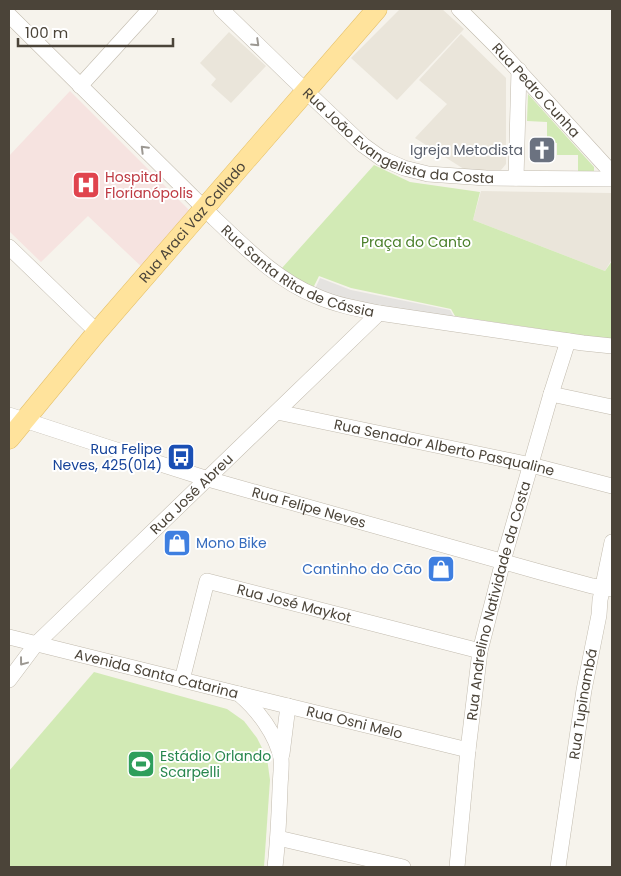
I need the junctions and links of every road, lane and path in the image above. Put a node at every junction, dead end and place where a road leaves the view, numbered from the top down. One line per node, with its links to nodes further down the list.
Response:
1 (150, 9): 7 (street)
2 (221, 9): 8 (street, Rua João Evangelista da Costa, one-way to 8)
3 (377, 9): 8 (main road, Rua Araci Vaz Callado)
4 (459, 9): 6 (street, Rua Pedro Cunha)
5 (11, 14): 7 (street, Rua Santa Rita de Cássia)
6 (518, 70): 9 (street, Rua Pedro Cunha); 10 (street)
7 (80, 86): 12 (street, Rua Santa Rita de Cássia, one-way to 7)
8 (305, 91): 10 (street, Rua João Evangelista da Costa); 12 (main road, Rua Araci Vaz Callado)
9 (612, 173)
10 (516, 178): 11 (street, Rua João Evangelista da Costa)
11 (612, 179)
12 (204, 208): 14 (street, Rua Santa Rita de Cássia); 15 (main road, Rua Araci Vaz Callado)
13 (9, 247): 15 (street)
14 (379, 313): 16 (street, Rua Santa Rita de Cássia); 20 (street, Rua José Abreu)
15 (97, 332): 21 (main road, Rua Araci Vaz Callado)
16 (568, 341): 17 (street, Rua Santa Rita de Cássia); 18 (street, Rua Andrelino Natividade da Costa)
17 (612, 346)
18 (551, 394): 19 (street); 23 (street, Rua Andrelino Natividade da Costa)
19 (612, 407)
20 (277, 412): 23 (street, Rua Senador Alberto Pasqualine); 24 (street, Rua José Abreu)
21 (17, 418): 22 (main road, Rua Araci Vaz Callado); 24 (street, Rua Felipe Neves)
22 (9, 439)
23 (531, 465): 25 (street, Rua Senador Alberto Pasqualine); 27 (street, Rua Andrelino Natividade da Costa)
24 (208, 478): 27 (street, Rua Felipe Neves); 30 (street, Rua José Abreu)
25 (612, 486)
26 (612, 542): 28 (street, Rua Tupinambá)
27 (503, 561): 28 (street, Rua Felipe Neves); 31 (street, Rua Andrelino Natividade da Costa)
28 (608, 589): 42 (street, Rua Tupinambá)
29 (9, 637): 30 (street, Avenida Santa Catarina)
30 (36, 644): 32 (street, Rua José Abreu, one-way to 32); 33 (street, Avenida Santa Catarina)
31 (480, 651): 33 (street, Rua José Maykot); 36 (street, Rua Andrelino Natividade da Costa)
32 (9, 680)
33 (182, 680): 34 (street, Avenida Santa Catarina)
34 (239, 694): 35 (street, Rua Osni Melo); 37 (street, Avenida Santa Catarina)
35 (288, 706): 36 (street, Rua Osni Melo); 37 (street)
36 (468, 750): 41 (street, Rua Andrelino Natividade da Costa)
37 (281, 760): 38 (street, Avenida Santa Catarina)
38 (278, 838): 39 (street, Avenida Santa Catarina); 40 (street)
39 (275, 867)
40 (403, 867)
41 (457, 867)
42 (558, 867)

